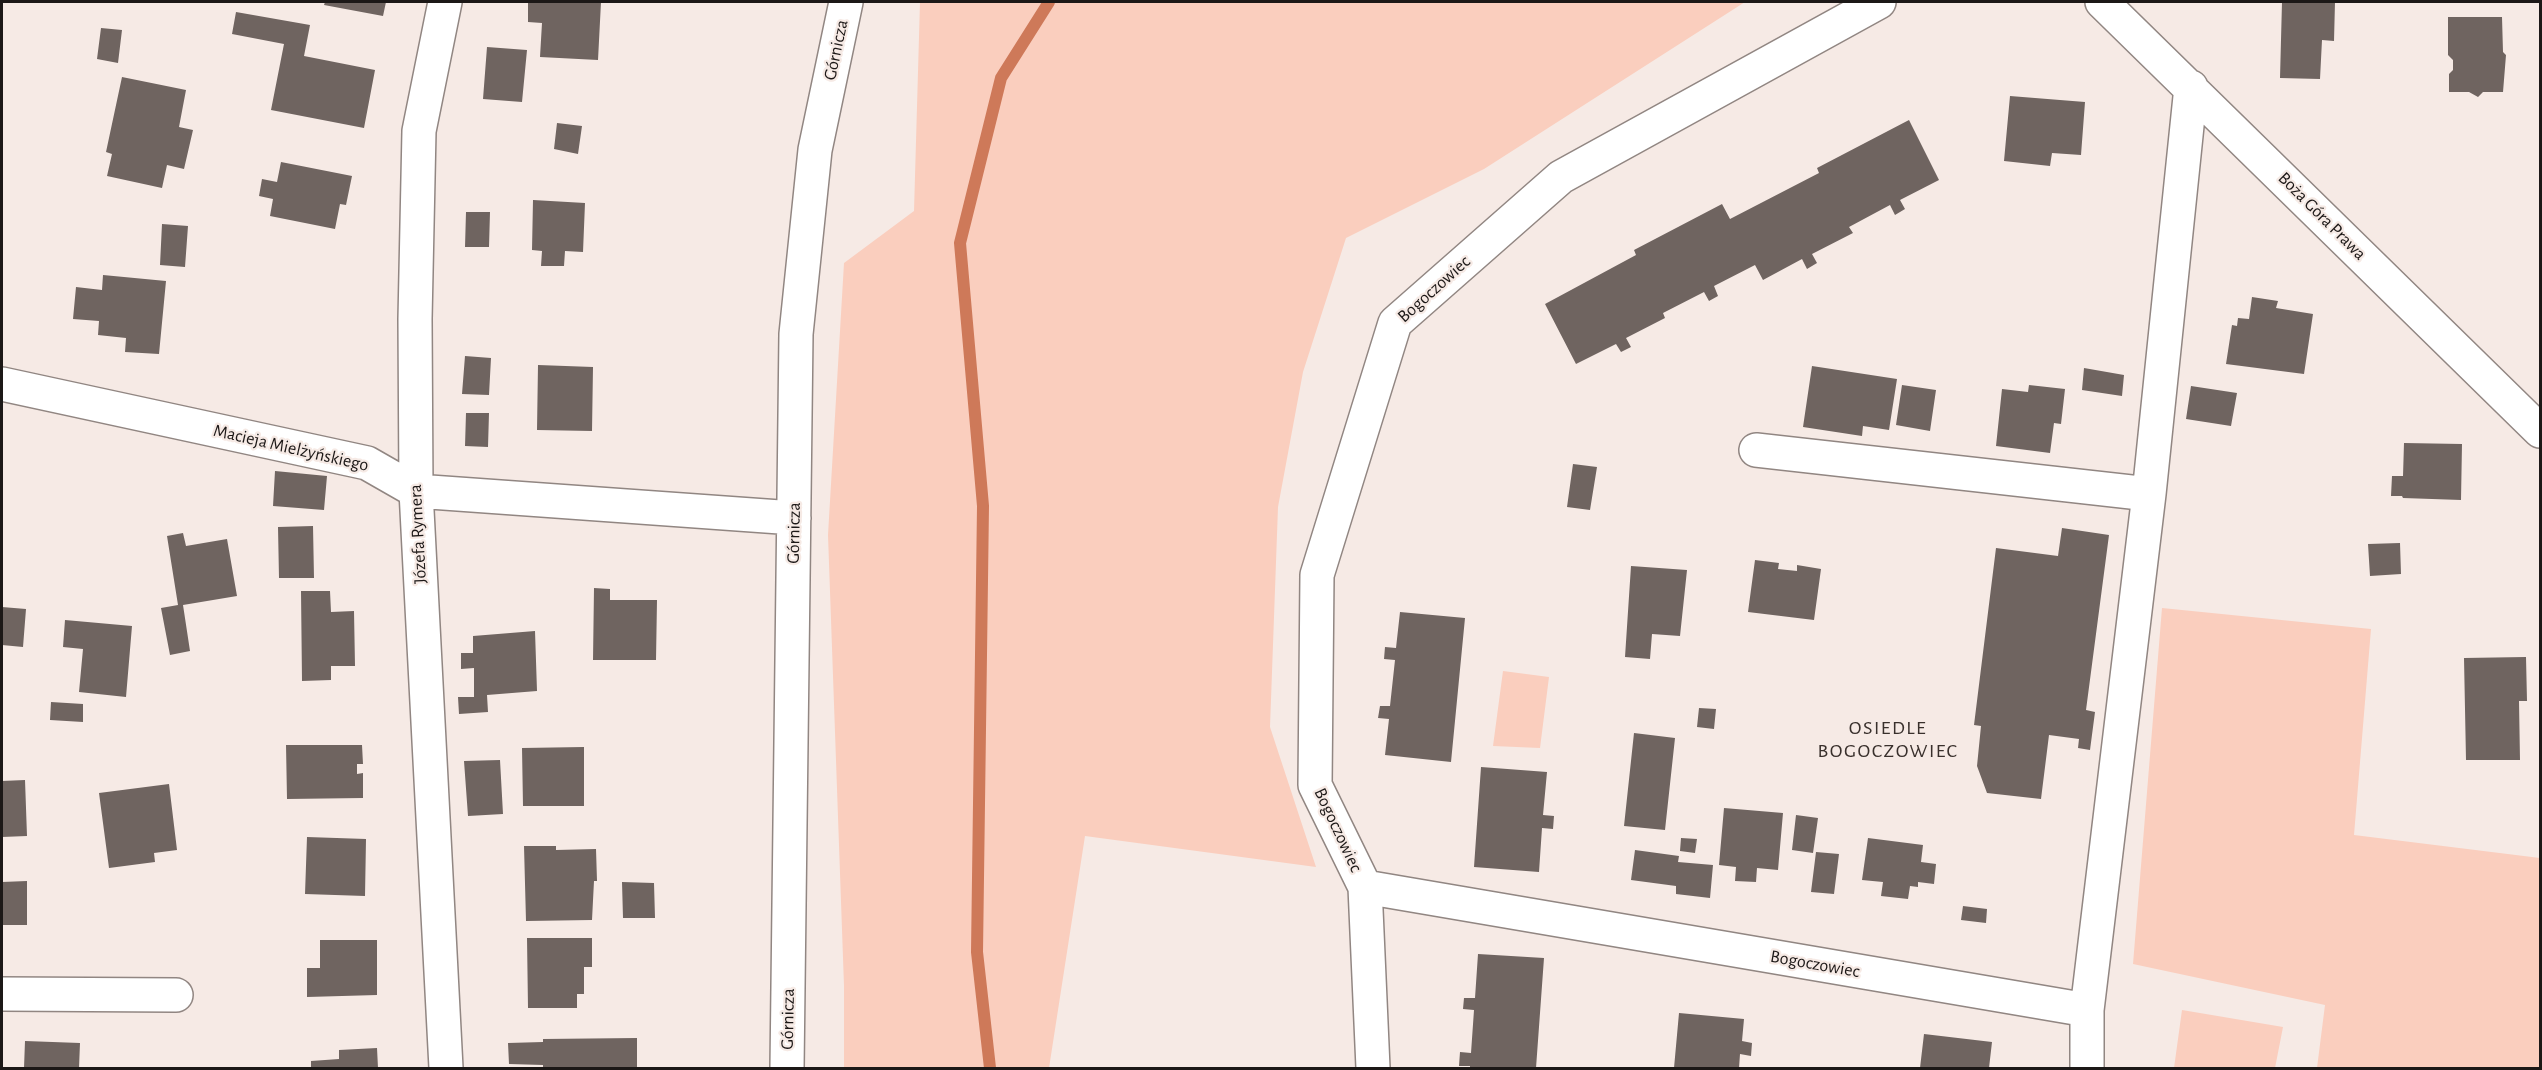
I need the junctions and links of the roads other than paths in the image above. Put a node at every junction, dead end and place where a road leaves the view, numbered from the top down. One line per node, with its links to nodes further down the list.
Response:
1 (445, 2): 9 (street, Józefa Rymera)
2 (846, 2): 11 (street, Górnicza)
3 (1879, 2): 12 (street, Bogoczowiec)
4 (2102, 2): 5 (street, Boża Góra Prawa)
5 (2191, 87): 7 (street, Boża Góra Prawa); 10 (street)
6 (2, 384): 9 (street, Macieja Mielżyńskiego)
7 (2541, 431)
8 (1756, 450): 10 (street)
9 (416, 491): 11 (street, Macieja Mielżyńskiego); 16 (street, Józefa Rymera)
10 (2149, 494): 15 (street)
11 (794, 518): 17 (street, Górnicza)
12 (1365, 887): 15 (street, Bogoczowiec); 18 (street, Bogoczowiec)
13 (2, 994): 14 (street)
14 (176, 994)
15 (2087, 1010): 19 (street)
16 (446, 1068)
17 (787, 1068)
18 (1373, 1068)
19 (2087, 1068)

